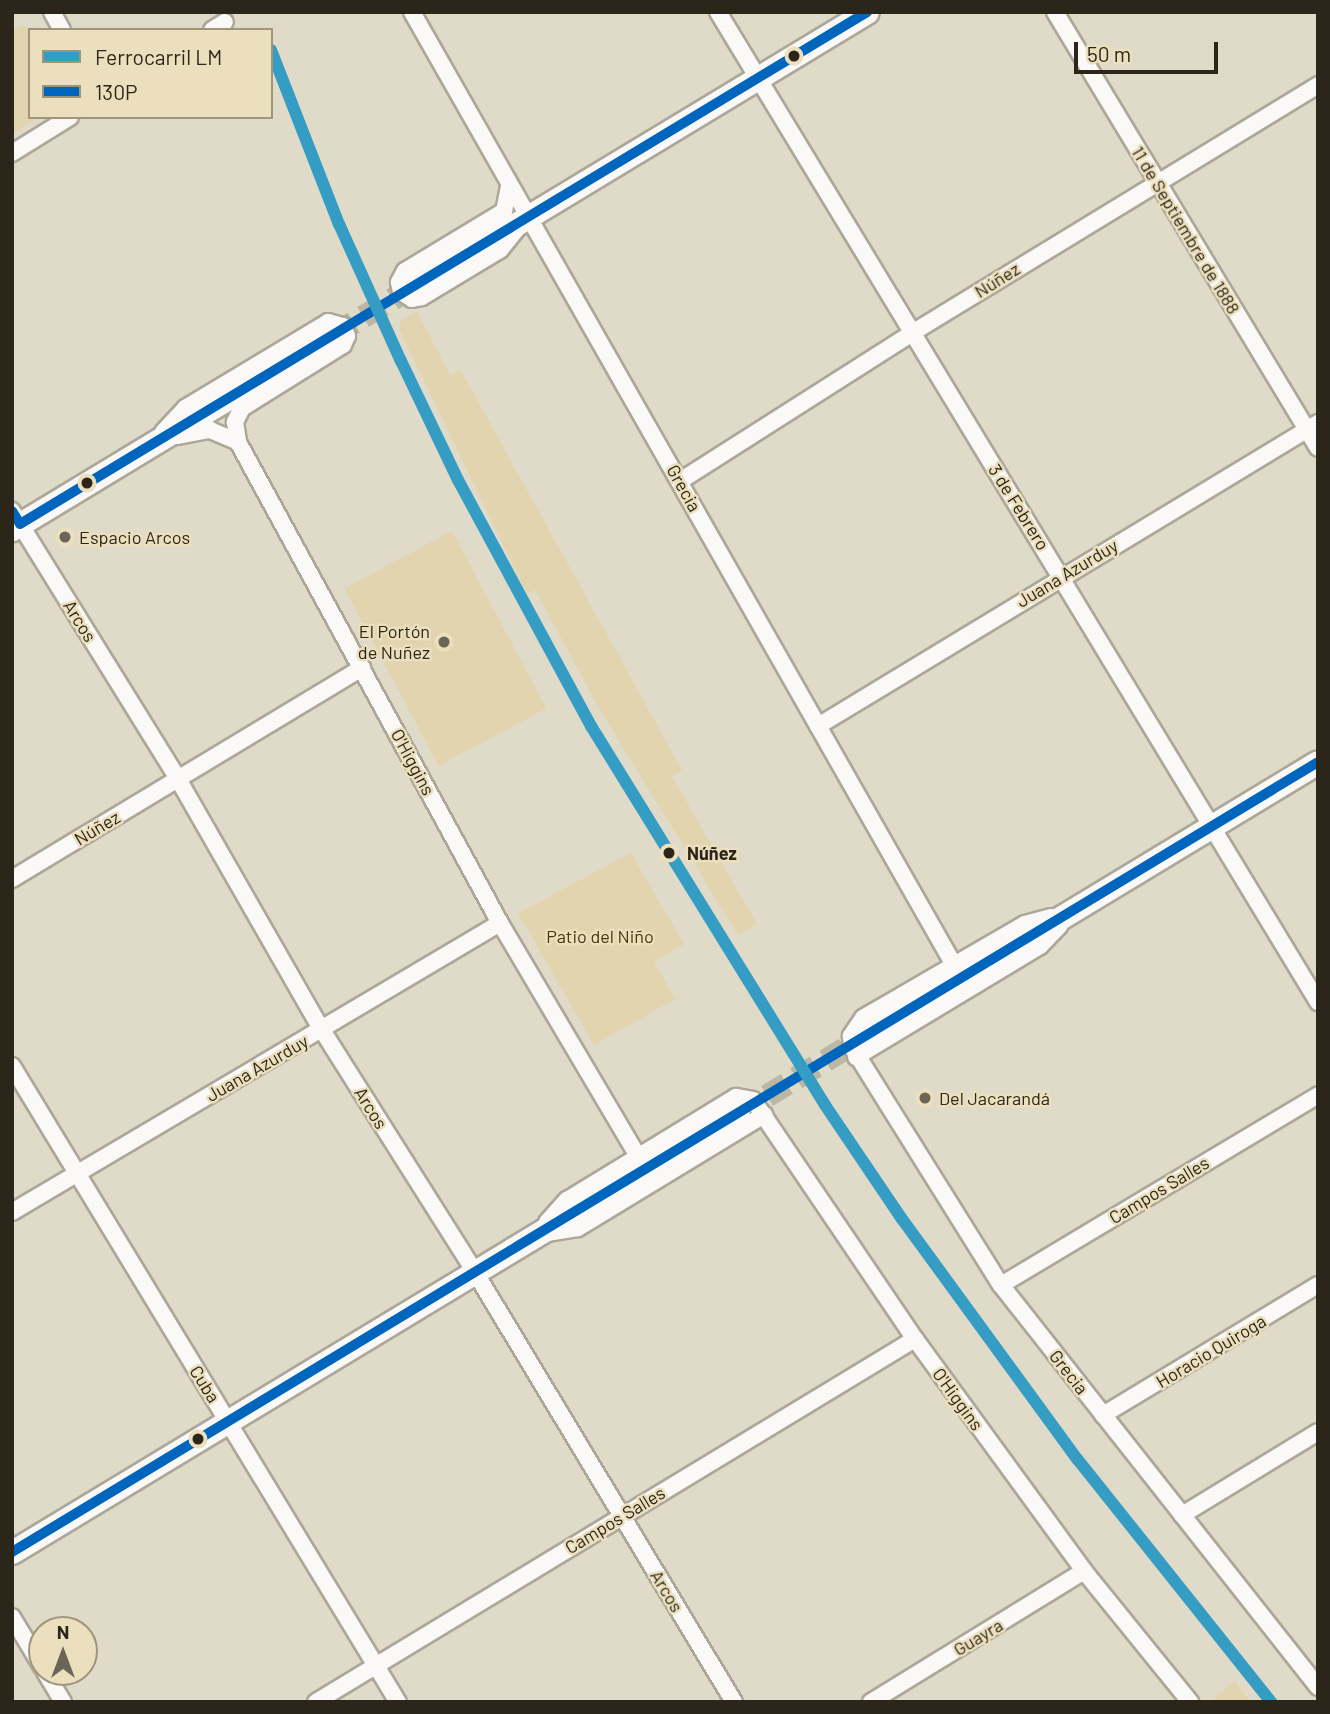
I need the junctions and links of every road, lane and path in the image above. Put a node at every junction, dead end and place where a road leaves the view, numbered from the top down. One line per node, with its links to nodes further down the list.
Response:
1 (52, 12): 6 (street)
2 (412, 12): 12 (street, Grecia)
3 (718, 12): 7 (street, 3 de Febrero)
4 (867, 12): 7 (street)
5 (1055, 12): 11 (street, 11 de Septiembre de 1888)
6 (61, 28)
7 (758, 78): 13 (street); 15 (street, 3 de Febrero)
8 (1318, 85): 11 (street, Núñez)
9 (67, 119): 10 (street)
10 (12, 153)
11 (1157, 182): 15 (street, Núñez); 17 (street, 11 de Septiembre de 1888)
12 (509, 186): 13 (street, Grecia); 13 (street)
13 (528, 217): 14 (street); 21 (street, Grecia)
14 (407, 290)
15 (912, 333): 21 (street, Núñez); 23 (street, 3 de Febrero)
16 (334, 334): 19 (street)
17 (1312, 426): 20 (street, 11 de Septiembre de 1888); 23 (street, Juana Azurduy)
18 (238, 442): 19 (street); 19 (street); 24 (street, O'Higgins)
19 (153, 443): 22 (street)
20 (1318, 448)
21 (680, 481): 25 (street, Grecia)
22 (15, 521): 27 (street, Arcos)
23 (1061, 575): 25 (street, Juana Azurduy); 28 (street, 3 de Febrero)
24 (362, 668): 27 (street, Núñez); 31 (street, O'Higgins)
25 (818, 726): 32 (street, Grecia)
26 (1318, 762): 28 (street)
27 (178, 779): 29 (street, Núñez); 34 (street, Arcos)
28 (1211, 827): 30 (street); 33 (street, 3 de Febrero)
29 (12, 879)
30 (1072, 911): 32 (street); 35 (street)
31 (500, 923): 34 (street, Juana Azurduy); 40 (street, O'Higgins)
32 (954, 965): 35 (street)
33 (1318, 1002)
34 (321, 1030): 41 (street, Juana Azurduy); 44 (street, Arcos)
35 (857, 1043): 45 (street, Grecia)
36 (12, 1066): 41 (street, Cuba)
37 (1318, 1095): 45 (street, Campos Salles)
38 (737, 1105): 39 (street, O'Higgins); 40 (street); 43 (street)
39 (764, 1115): 43 (street); 47 (street, O'Higgins)
40 (638, 1156): 43 (street)
41 (76, 1174): 42 (street, Juana Azurduy); 49 (street, Cuba)
42 (12, 1212)
43 (537, 1235): 44 (street)
44 (475, 1272): 49 (street); 52 (street, Arcos)
45 (1001, 1285): 48 (street, Grecia)
46 (1318, 1285): 48 (street, Horacio Quiroga)
47 (915, 1339): 52 (street, Campos Salles); 54 (street, O'Higgins)
48 (1103, 1415): 51 (street, Grecia)
49 (228, 1421): 53 (street); 57 (street, Cuba)
50 (1318, 1432): 51 (street)
51 (1182, 1515): 59 (street, Grecia)
52 (622, 1516): 57 (street, Campos Salles); 63 (street, Arcos)
53 (12, 1552)
54 (1084, 1571): 64 (street, Guayra); 65 (street, O'Higgins)
55 (12, 1617): 56 (street)
56 (28, 1644)
57 (376, 1665): 61 (street, Campos Salles); 62 (street, Cuba)
58 (53, 1686): 60 (street)
59 (1318, 1687)
60 (63, 1702)
61 (316, 1702)
62 (398, 1702)
63 (734, 1702)
64 (871, 1702)
65 (1190, 1702)

